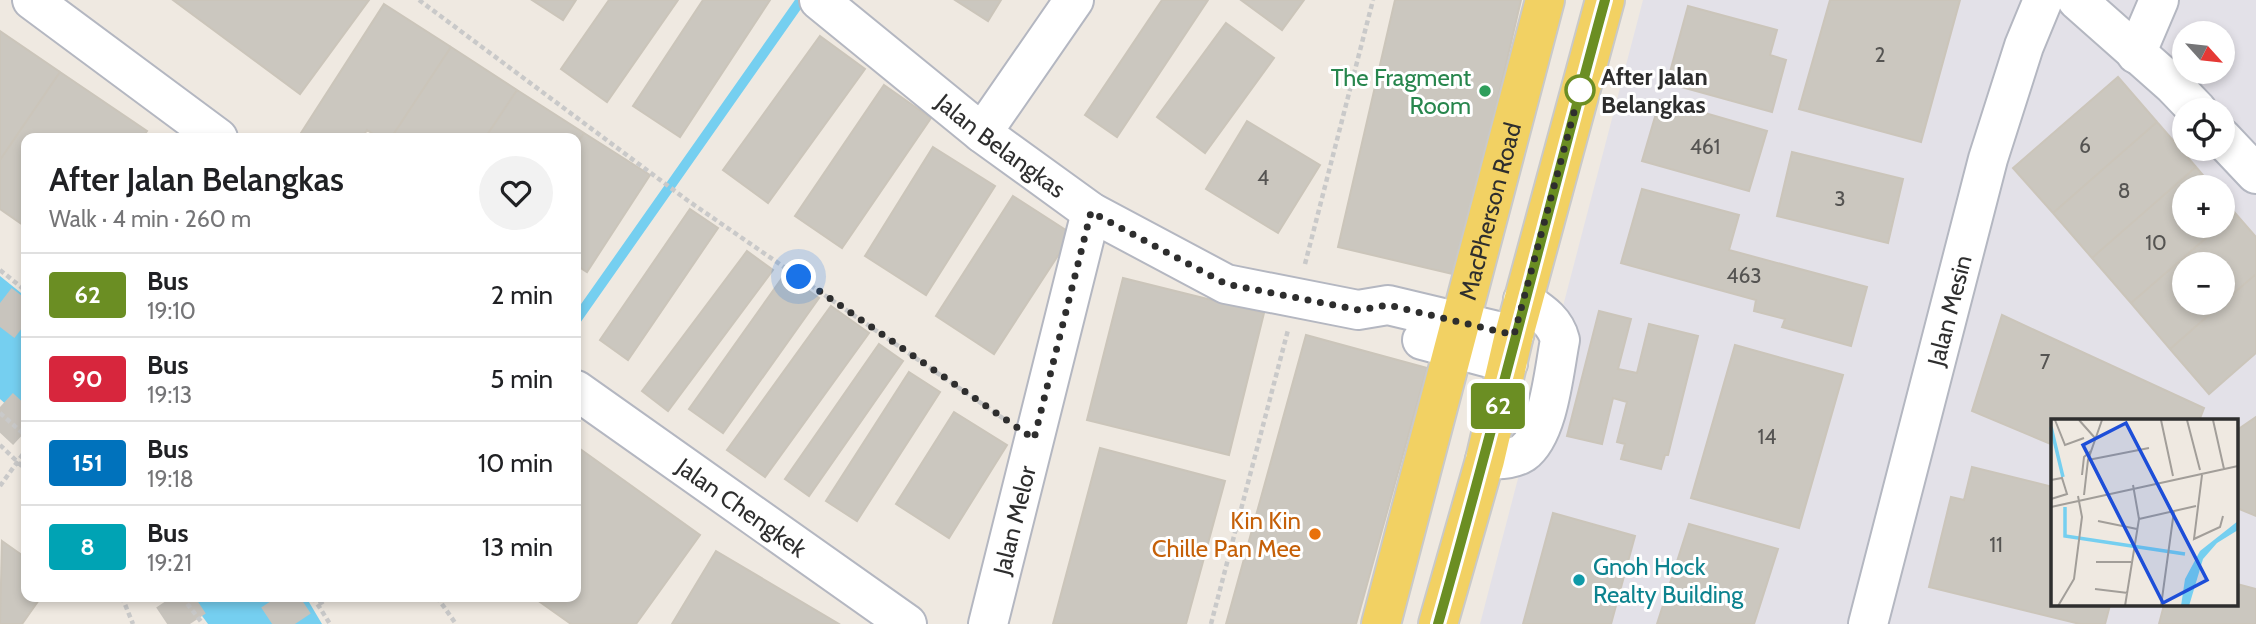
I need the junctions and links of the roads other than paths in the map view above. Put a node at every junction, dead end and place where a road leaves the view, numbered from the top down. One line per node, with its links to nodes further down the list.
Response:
1 (32, 0): 11 (street)
2 (1074, 0): 12 (street)
3 (1545, 0): 17 (main road, MacPherson Road)
4 (1605, 0): 16 (main road)
5 (2043, 0): 24 (street, Jalan Mesin)
6 (2077, 0): 9 (street)
7 (2159, 0): 9 (street)
8 (822, 3): 12 (street, Jalan Belangkas)
9 (2136, 54): 10 (street)
10 (2185, 98)
11 (211, 133)
12 (982, 133): 15 (street, Jalan Belangkas)
13 (2235, 152): 14 (street)
14 (2256, 174)
15 (1091, 212): 17 (street, Jalan Belangkas); 21 (street, Jalan Melor)
16 (1515, 333): 17 (street, Jalan Belangkas); 19 (main road); 19 (street)
17 (1458, 335): 22 (main road, MacPherson Road)
18 (581, 394): 20 (street, Jalan Chengkek)
19 (1485, 460): 23 (main road)
20 (907, 624)
21 (988, 624)
22 (1381, 624)
23 (1438, 624)
24 (1868, 624)

